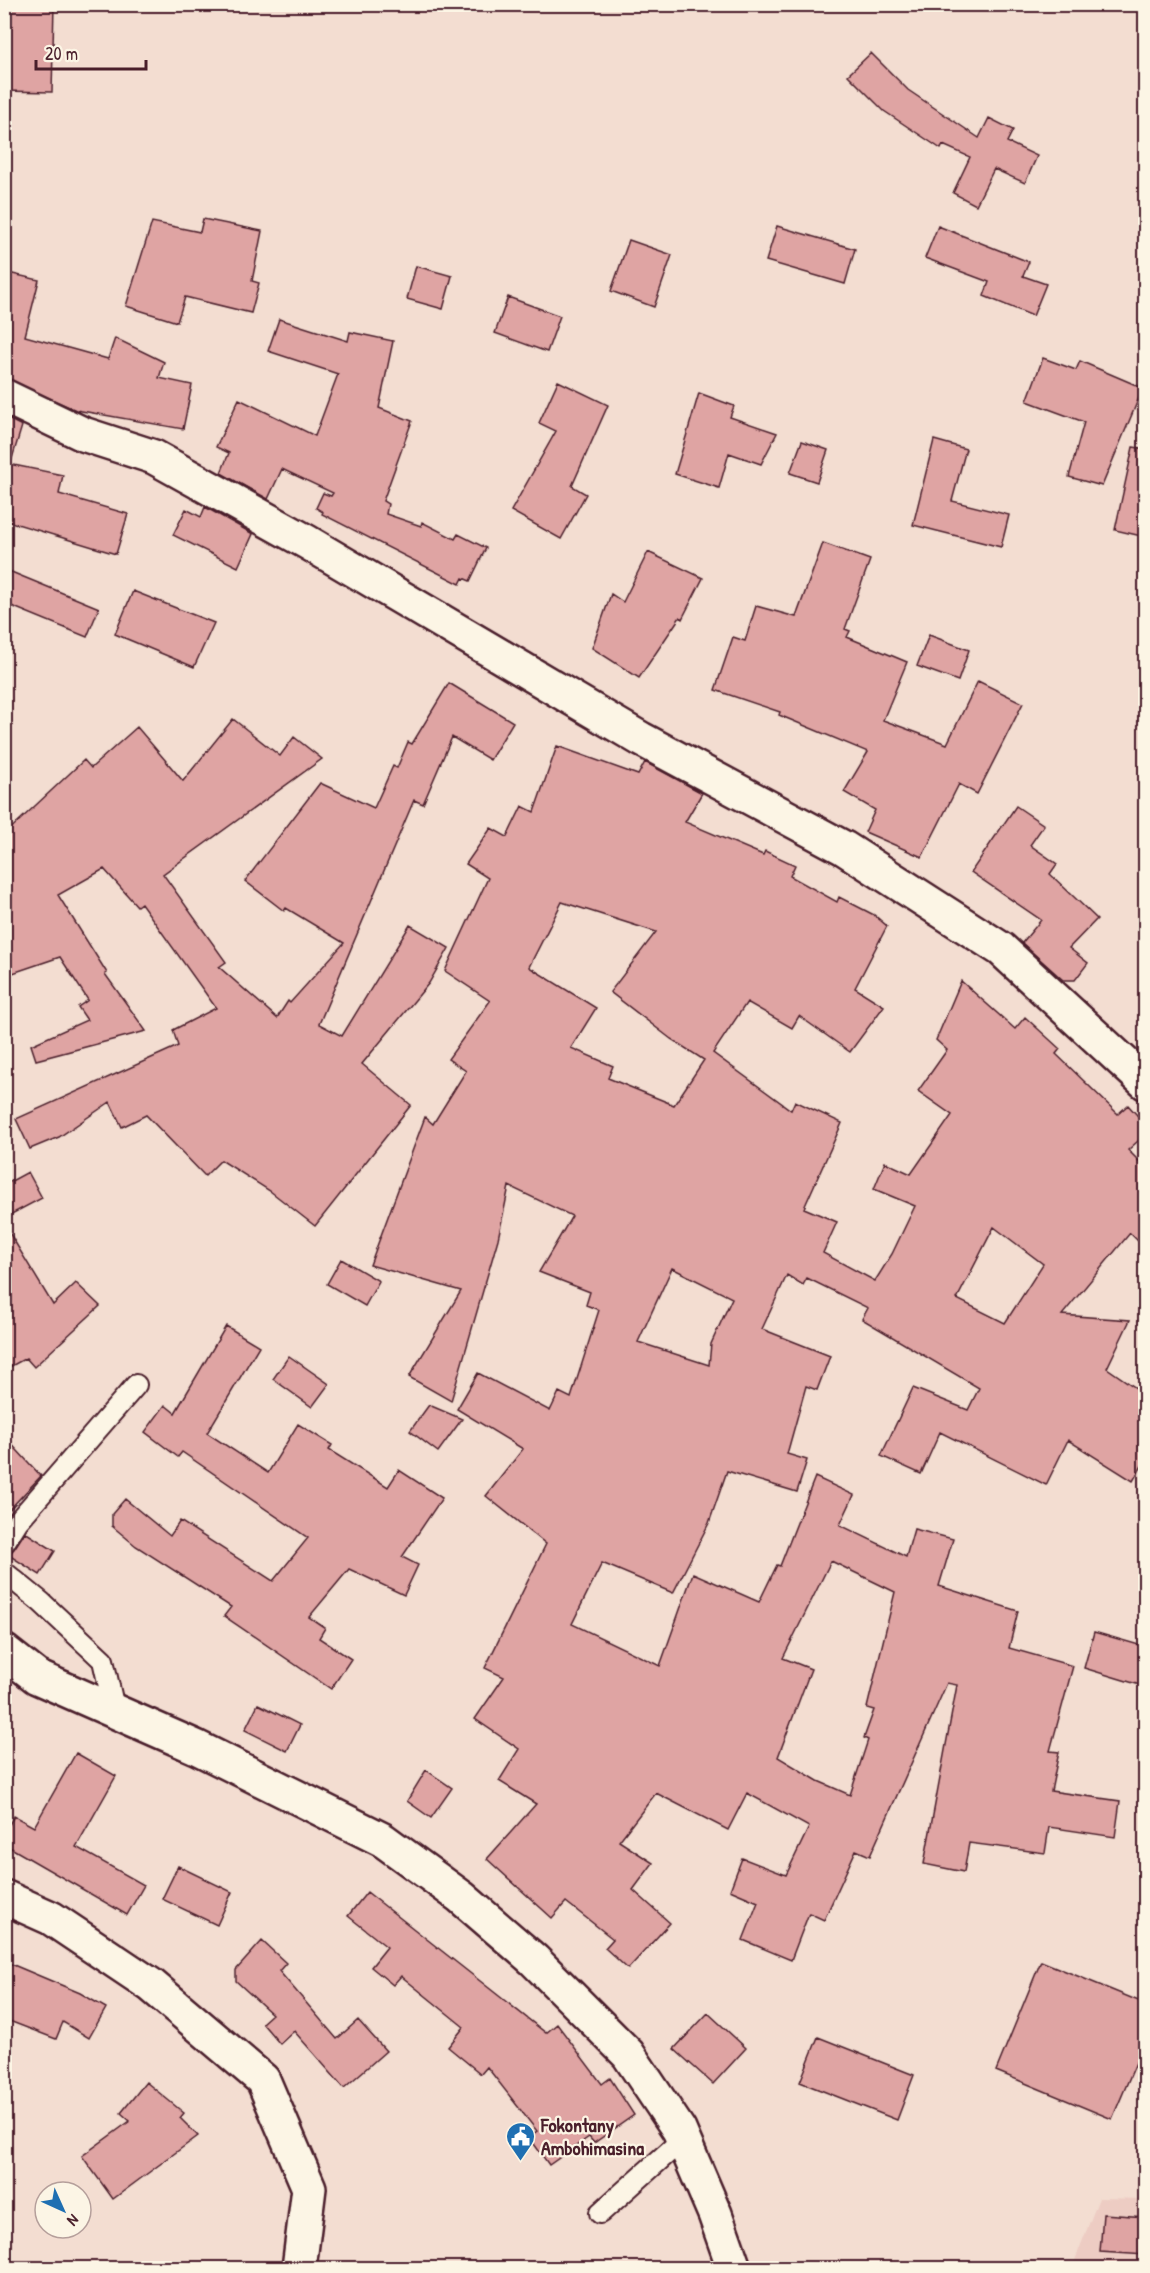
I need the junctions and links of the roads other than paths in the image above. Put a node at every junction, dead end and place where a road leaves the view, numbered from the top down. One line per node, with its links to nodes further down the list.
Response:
1 (4, 396): 2 (street)
2 (1146, 1083)
3 (136, 1385): 4 (lane)
4 (4, 1543)
5 (4, 1572): 7 (lane)
6 (4, 1651): 7 (street)
7 (115, 1713): 9 (street)
8 (4, 1897): 11 (street)
9 (683, 2139): 10 (lane); 12 (street)
10 (600, 2213)
11 (299, 2268)
12 (733, 2268)

